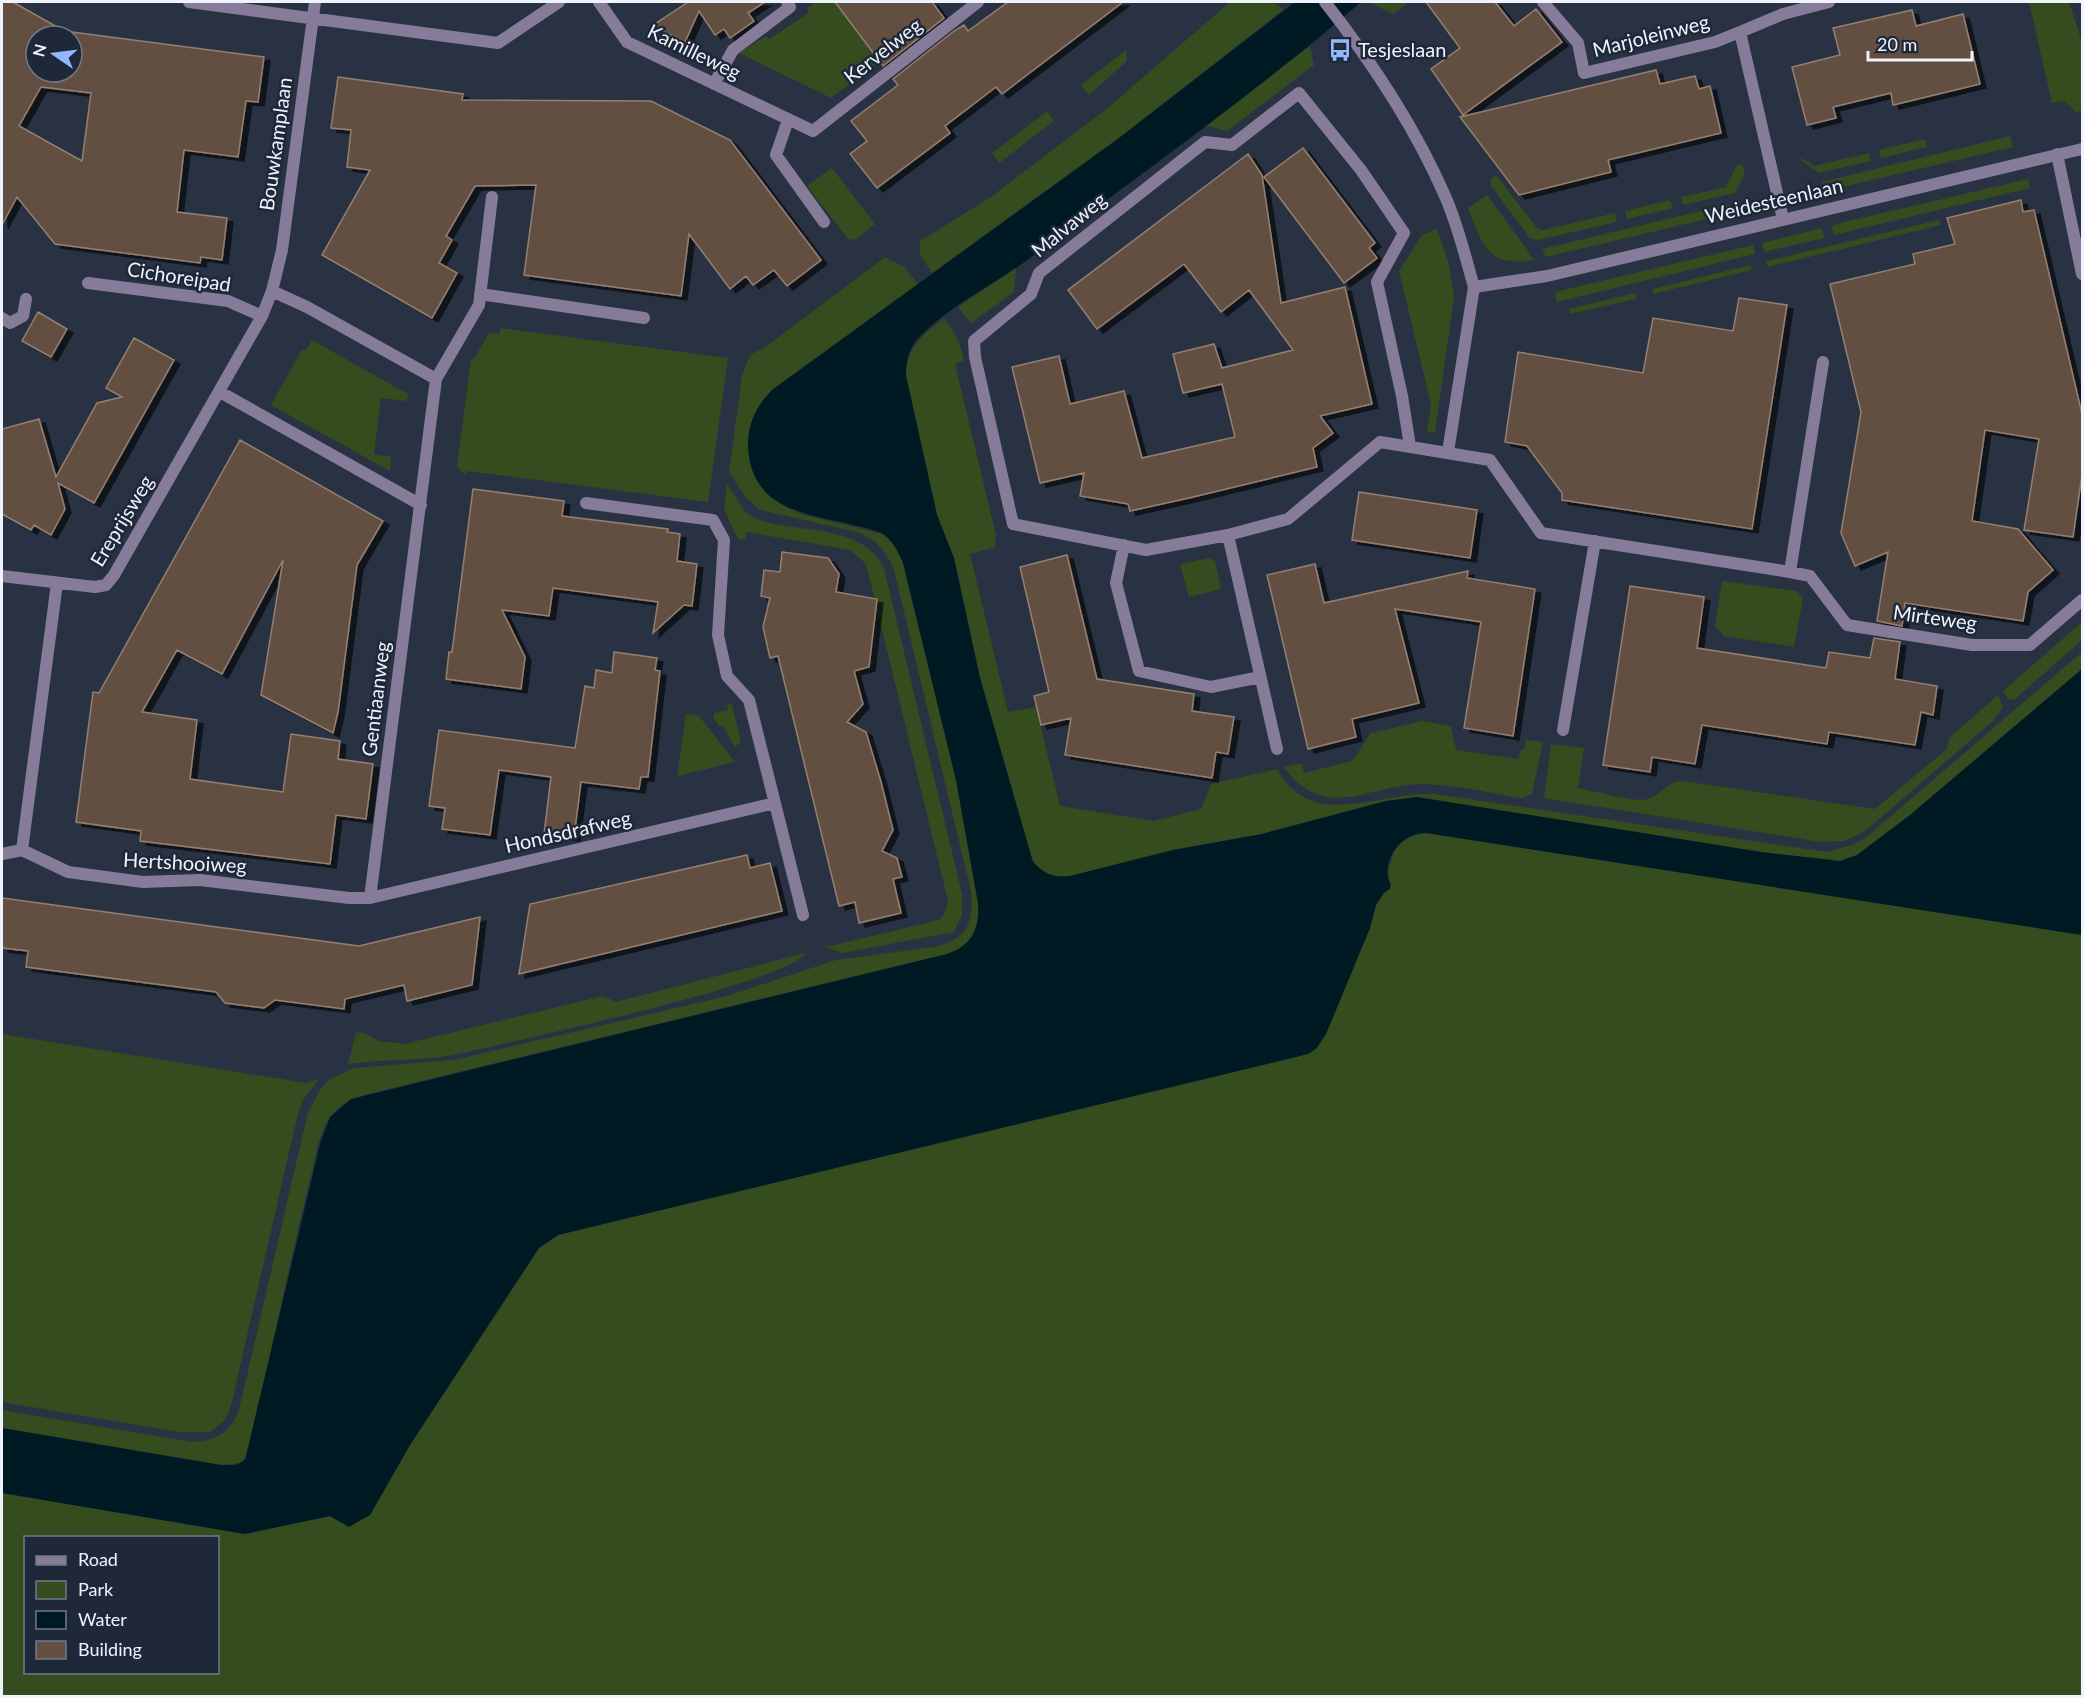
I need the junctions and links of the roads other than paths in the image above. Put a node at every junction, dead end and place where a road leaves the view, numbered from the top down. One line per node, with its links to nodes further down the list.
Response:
1 (189, 2): 10 (street)
2 (315, 2): 10 (street, Bouwkamplaan)
3 (559, 2): 10 (street)
4 (598, 2): 12 (street, Kamilleweg)
5 (788, 2): 12 (street)
6 (978, 2): 14 (street, Kervelweg)
7 (1325, 2): 22 (street)
8 (1543, 2): 11 (street, Marjoleinweg)
9 (1829, 2): 11 (street, Marjoleinweg)
10 (313, 18): 23 (street, Bouwkamplaan)
11 (1740, 32): 18 (street, Marjoleinweg)
12 (714, 84): 13 (street, Kamilleweg)
13 (788, 120): 14 (street, Kamilleweg); 19 (street)
14 (813, 131)
15 (2082, 149): 16 (street, Weidesteenlaan)
16 (2057, 154): 18 (street, Weidesteenlaan); 20 (street)
17 (492, 196): 24 (street, Gentiaanweg)
18 (1783, 219): 22 (street, Weidesteenlaan)
19 (824, 222)
20 (2082, 273)
21 (88, 283): 26 (street, Cichoreipad)
22 (1474, 287): 33 (street)
23 (272, 291): 26 (street, Ereprijsweg); 30 (street)
24 (480, 294): 28 (street); 30 (street, Gentiaanweg)
25 (26, 299): 27 (street)
26 (262, 316): 31 (street, Ereprijsweg)
27 (2, 318)
28 (644, 318)
29 (1823, 362): 39 (street)
30 (436, 379): 35 (street, Gentiaanweg)
31 (220, 392): 35 (street); 41 (street, Ereprijsweg)
32 (1410, 446): 33 (street, Malvaweg); 36 (street, Malvaweg); 38 (street, Malvaweg)
33 (1448, 452): 37 (street, Mirteweg)
34 (586, 503): 46 (street)
35 (421, 505): 49 (street, Gentiaanweg)
36 (1228, 535): 38 (street, Malvaweg); 43 (street)
37 (1595, 541): 39 (street, Mirteweg); 44 (street)
38 (1124, 546): 43 (street)
39 (1790, 572): 42 (street, Mirteweg)
40 (2, 576): 41 (street)
41 (57, 583): 47 (street)
42 (2082, 600)
43 (1260, 676): 45 (street)
44 (1563, 730)
45 (1277, 749)
46 (775, 803): 49 (street, Hondsdrafweg); 50 (street)
47 (22, 850): 48 (street); 49 (street, Hertshooiweg)
48 (2, 854)
49 (370, 898)
50 (802, 915)

